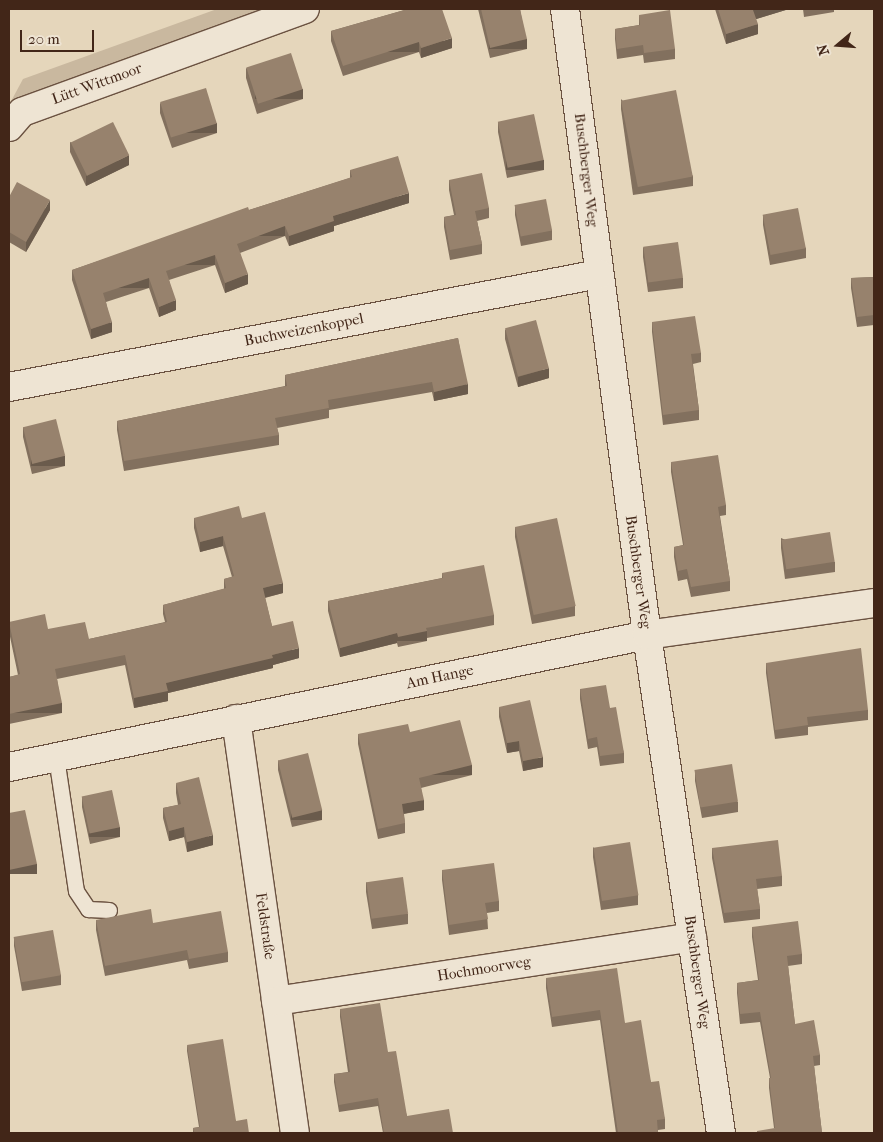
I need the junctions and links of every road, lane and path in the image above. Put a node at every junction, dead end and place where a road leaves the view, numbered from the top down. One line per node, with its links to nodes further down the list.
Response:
1 (305, 9): 3 (street, Lütt Wittmoor)
2 (565, 9): 4 (street, Buschberger Weg)
3 (9, 127)
4 (599, 274): 5 (street, Buchweizenkoppel); 7 (street, Buschberger Weg)
5 (9, 387)
6 (874, 603): 7 (street, Am Hange)
7 (646, 635): 8 (street, Am Hange); 12 (street, Buschberger Weg)
8 (236, 719): 9 (street, Am Hange); 13 (street, Feldstraße)
9 (56, 757): 10 (street, Am Hange); 11 (lane)
10 (9, 767)
11 (109, 910)
12 (692, 937): 13 (street, Hochmoorweg); 15 (street, Buschberger Weg)
13 (276, 1001): 14 (street, Feldstraße)
14 (295, 1133)
15 (721, 1133)

